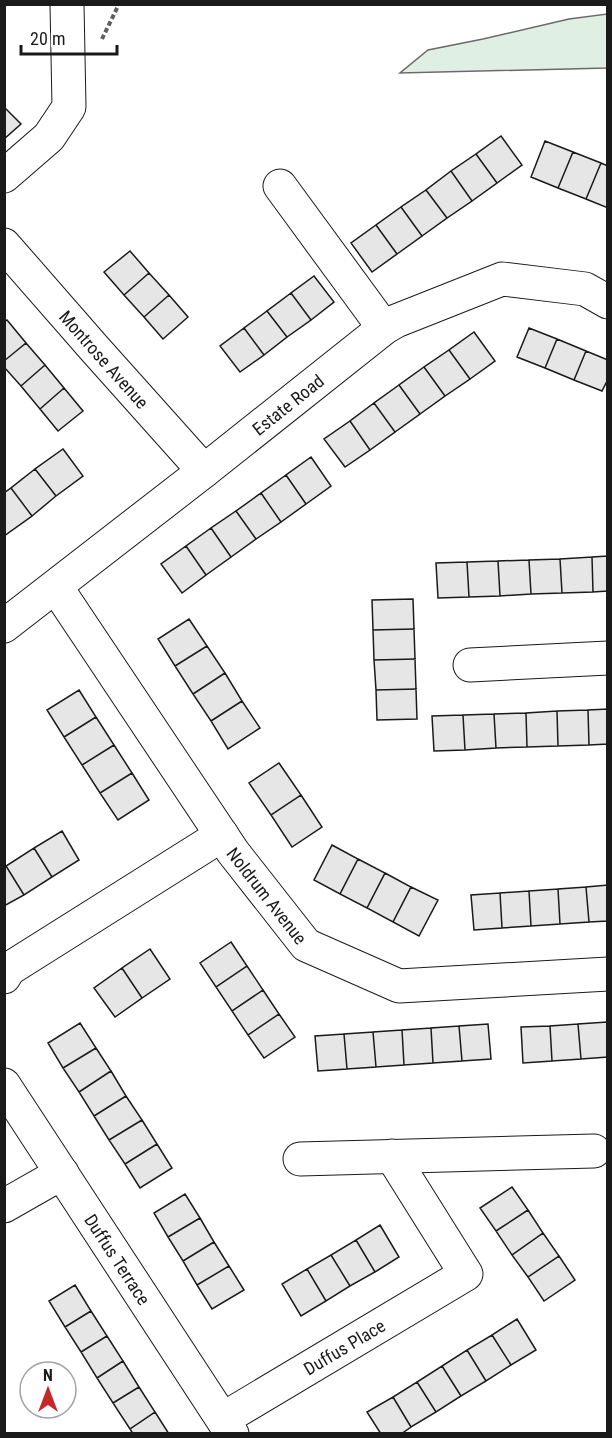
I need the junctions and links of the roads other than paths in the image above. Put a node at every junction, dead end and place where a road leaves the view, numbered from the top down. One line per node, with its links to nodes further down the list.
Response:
1 (67, 4): 2 (street)
2 (4, 176)
3 (280, 186): 6 (street)
4 (4, 245): 7 (street, Montrose Avenue)
5 (608, 302): 6 (street, Estate Road)
6 (384, 328): 7 (street, Estate Road)
7 (204, 471): 8 (street, Estate Road)
8 (56, 587): 9 (street, Estate Road); 12 (street, Noldrum Avenue)
9 (4, 626)
10 (608, 658): 11 (street)
11 (470, 665)
12 (222, 835): 13 (street, Noldrum Avenue); 14 (street)
13 (608, 974)
14 (4, 977)
15 (4, 1085): 19 (street, Duffus Terrace)
16 (594, 1150): 17 (street)
17 (392, 1156): 18 (street); 21 (street, Duffus Place)
18 (300, 1158)
19 (62, 1173): 20 (street); 21 (street, Duffus Terrace)
20 (4, 1206)
21 (228, 1426)

